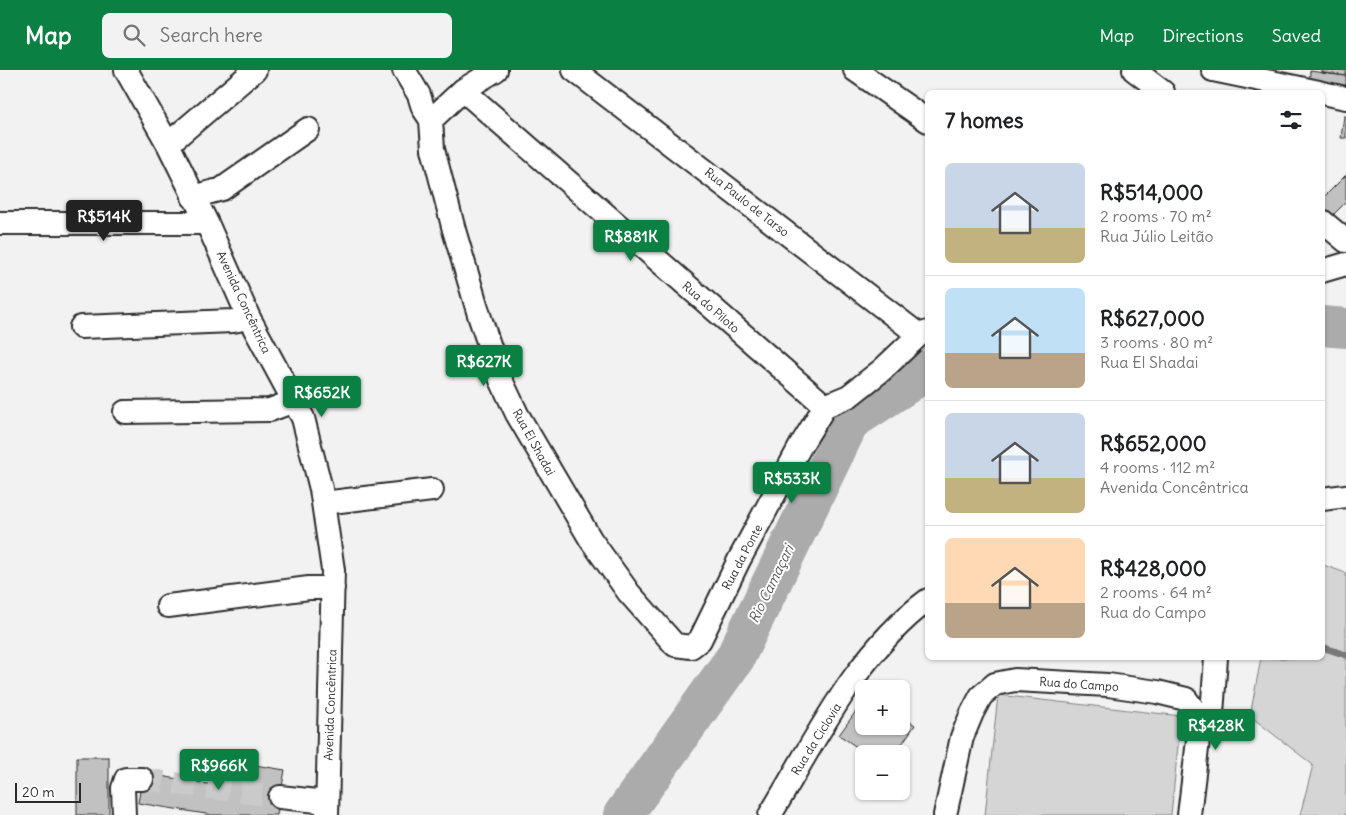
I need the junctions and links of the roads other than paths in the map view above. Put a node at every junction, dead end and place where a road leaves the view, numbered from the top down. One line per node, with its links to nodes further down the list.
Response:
1 (126, 70): 18 (street, Avenida Concêntrica)
2 (255, 70): 18 (street)
3 (404, 70): 16 (street, Rua El Shadai)
4 (496, 70): 10 (street)
5 (574, 70): 28 (street, Rua Paulo de Tarso)
6 (855, 70): 15 (street)
7 (1134, 70): 11 (street)
8 (1213, 70): 9 (street)
9 (1249, 74): 12 (street)
10 (463, 90): 16 (street); 30 (street, Rua do Piloto)
11 (1160, 90)
12 (1311, 90)
13 (1325, 94): 14 (street)
14 (1346, 98)
15 (925, 119)
16 (431, 120): 39 (street, Rua El Shadai)
17 (308, 129): 19 (street)
18 (168, 144): 19 (street, Avenida Concêntrica)
19 (193, 197): 21 (street, Avenida Concêntrica)
20 (0, 223): 21 (street)
21 (207, 223): 26 (street, Avenida Concêntrica)
22 (1325, 224): 23 (street)
23 (1346, 241)
24 (1346, 264): 25 (street)
25 (1325, 270)
26 (249, 318): 27 (street); 29 (street, Avenida Concêntrica)
27 (81, 327)
28 (923, 334): 30 (street)
29 (294, 401): 31 (street); 35 (street, Avenida Concêntrica)
30 (825, 406): 39 (street, Rua da Ponte)
31 (125, 412)
32 (432, 490): 35 (street)
33 (1346, 496): 34 (street)
34 (1325, 500)
35 (323, 503): 36 (street, Avenida Concêntrica)
36 (333, 588): 38 (street); 44 (street, Avenida Concêntrica)
37 (925, 602): 46 (street, Rua da Ciclovia)
38 (168, 606)
39 (675, 645)
40 (1216, 660): 41 (street)
41 (1211, 728)
42 (142, 779): 45 (street)
43 (280, 798): 44 (street)
44 (327, 808)
45 (124, 815)
46 (770, 815)
47 (945, 815): 48 (street, Rua do Campo)
48 (1189, 815)

